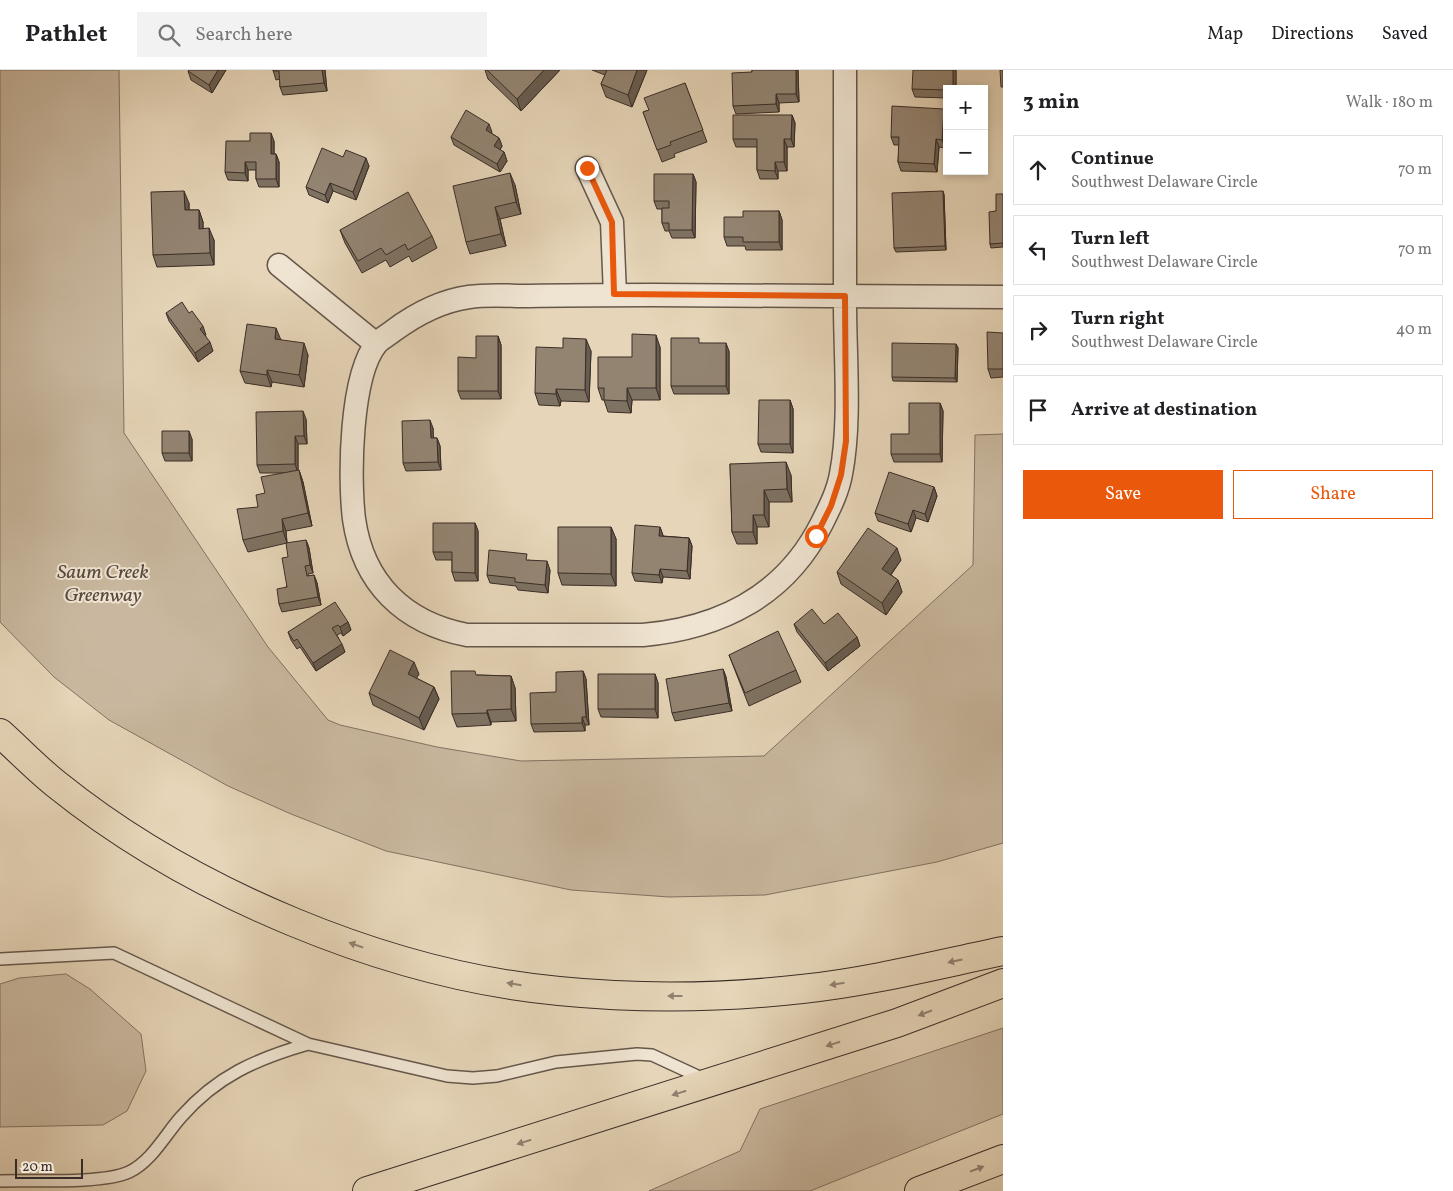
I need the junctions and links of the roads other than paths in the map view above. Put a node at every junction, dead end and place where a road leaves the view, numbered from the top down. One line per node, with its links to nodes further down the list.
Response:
1 (845, 70): 5 (street)
2 (587, 168): 4 (street)
3 (279, 265): 7 (street)
4 (614, 294): 5 (street); 7 (street)
5 (845, 296): 6 (street); 7 (street)
6 (1003, 297)
7 (376, 344)
8 (0, 733): 9 (highway, one-way to 8)
9 (1003, 951)
10 (0, 959): 12 (lane)
11 (1003, 983): 13 (highway, one-way to 13)
12 (308, 1044): 13 (lane); 15 (lane)
13 (712, 1082): 16 (highway, one-way to 16)
14 (1003, 1159): 17 (highway, one-way to 14)
15 (0, 1181)
16 (367, 1191)
17 (919, 1191)

